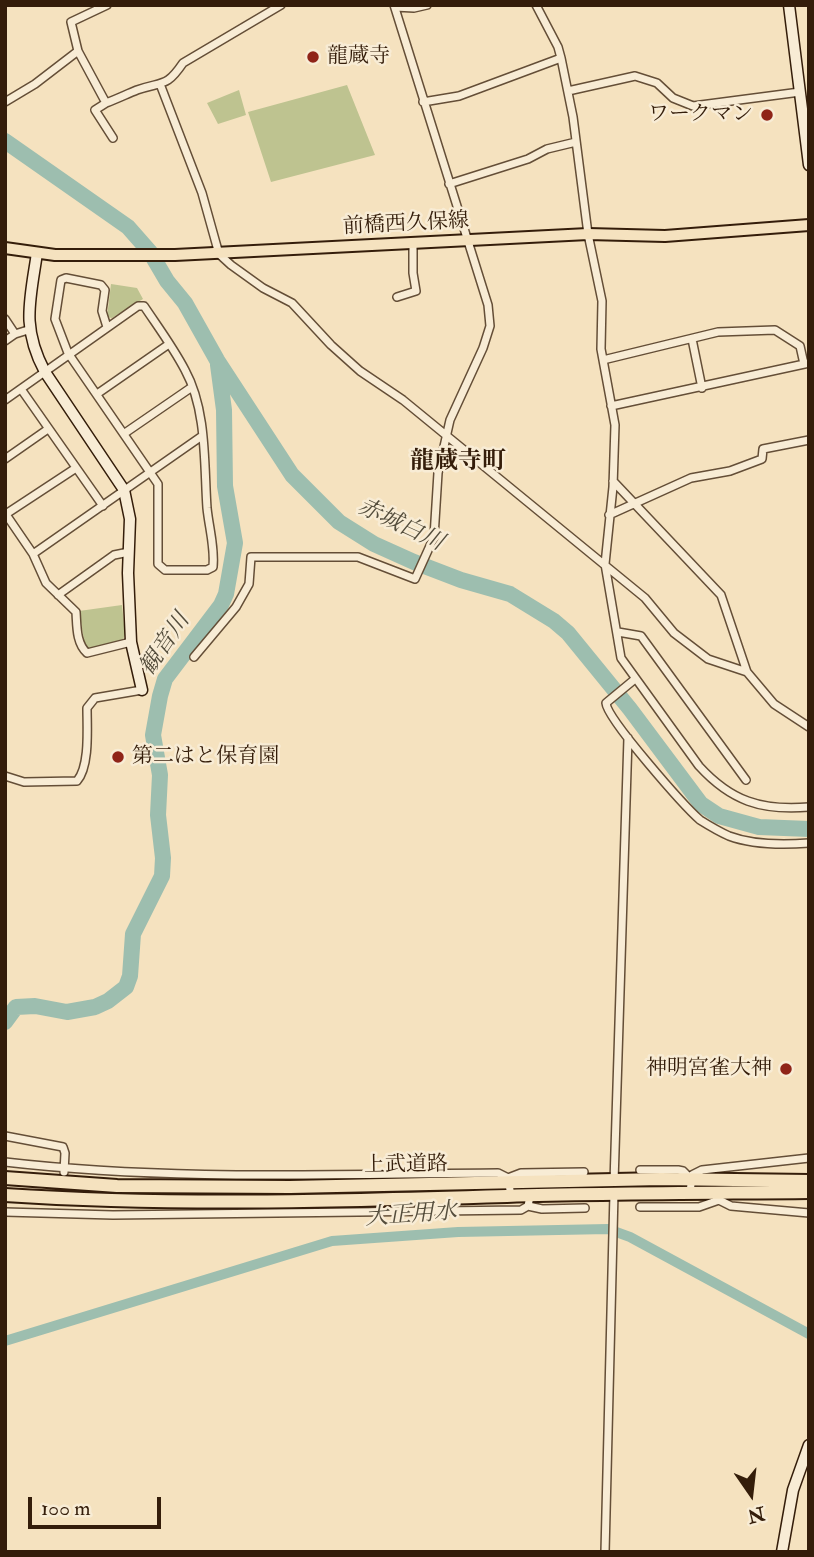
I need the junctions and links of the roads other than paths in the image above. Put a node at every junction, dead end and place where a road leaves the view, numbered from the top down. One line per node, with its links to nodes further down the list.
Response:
1 (107, 5): 7 (street)
2 (281, 5): 9 (street)
3 (427, 5): 6 (street)
4 (536, 5): 8 (street)
5 (789, 5): 11 (street)
6 (395, 6): 13 (street)
7 (78, 51): 12 (street); 14 (street)
8 (561, 58): 10 (street); 13 (street)
9 (160, 84): 14 (street); 25 (street)
10 (568, 91): 11 (street); 16 (street)
11 (800, 92): 17 (street)
12 (5, 102)
13 (423, 102): 18 (street)
14 (106, 103): 15 (street)
15 (113, 138)
16 (576, 142): 18 (street); 20 (street)
17 (809, 165)
18 (449, 184): 21 (street)
19 (809, 225): 20 (main road, 前橋西久保線)
20 (588, 234): 21 (main road, 前橋西久保線); 35 (street)
21 (467, 241): 22 (main road, 前橋西久保線); 47 (street)
22 (413, 244): 25 (main road, 前橋西久保線); 26 (street)
23 (5, 248): 24 (main road, 前橋西久保線)
24 (37, 253): 25 (main road, 前橋西久保線); 29 (street)
25 (219, 254): 47 (street)
26 (397, 297)
27 (5, 319): 30 (street)
28 (107, 327): 33 (street); 34 (street); 34 (street)
29 (29, 330): 30 (street); 37 (street)
30 (15, 334): 32 (street)
31 (692, 339): 35 (street); 36 (street); 39 (street)
32 (5, 341)
33 (169, 344): 38 (street); 41 (street)
34 (68, 353): 37 (street); 41 (street)
35 (603, 360): 43 (street)
36 (806, 364): 39 (street)
37 (45, 372): 40 (street); 53 (street)
38 (192, 387): 45 (street); 46 (street)
39 (702, 388): 43 (street)
40 (20, 389): 42 (street); 44 (street)
41 (97, 394): 45 (street)
42 (5, 400)
43 (611, 406): 52 (street)
44 (48, 429): 49 (street); 50 (street)
45 (125, 433): 51 (street)
46 (202, 436): 51 (street); 51 (street)
47 (447, 438): 60 (street); 64 (street)
48 (809, 440): 54 (street)
49 (5, 459)
50 (76, 468): 55 (street); 56 (street)
51 (152, 471): 53 (street)
52 (613, 481): 54 (street); 57 (street)
53 (124, 490): 55 (street); 58 (street)
54 (634, 502): 57 (street); 65 (street)
55 (103, 506): 59 (street)
56 (6, 514): 59 (street)
57 (609, 515): 60 (street)
58 (129, 552): 61 (street); 63 (street)
59 (33, 554): 61 (street)
60 (605, 564): 62 (street); 65 (street)
61 (58, 595): 63 (street)
62 (618, 632): 66 (street); 71 (street)
63 (131, 642): 67 (street)
64 (194, 657)
65 (747, 672): 68 (street)
66 (634, 681): 69 (street); 72 (street)
67 (142, 691): 70 (street)
68 (809, 727)
69 (628, 738): 73 (street); 82 (street)
70 (5, 776)
71 (747, 780)
72 (809, 807)
73 (809, 843)
74 (5, 1136): 77 (street)
75 (809, 1158): 85 (street)
76 (5, 1162): 77 (street)
77 (64, 1169): 81 (street); 84 (street)
78 (640, 1170): 85 (street)
79 (584, 1172): 84 (street)
80 (5, 1178): 84 (highway, 上武道路)
81 (65, 1180)
82 (614, 1180): 84 (highway, 上武道路); 85 (highway, 上武道路); 87 (street)
83 (809, 1181): 85 (highway, 上武道路)
84 (509, 1186): 88 (highway, 上武道路); 90 (highway, 上武道路)
85 (690, 1186): 87 (highway, 上武道路); 89 (highway, 上武道路)
86 (809, 1192): 89 (highway, 上武道路)
87 (614, 1194): 90 (highway, 上武道路); 98 (street)
88 (5, 1195)
89 (716, 1196): 92 (street); 95 (street)
90 (529, 1201): 93 (street); 96 (street)
91 (66, 1204): 96 (street)
92 (640, 1207)
93 (584, 1208)
94 (5, 1212): 96 (street)
95 (809, 1213)
96 (66, 1214)
97 (809, 1445): 99 (street)
98 (605, 1552)
99 (782, 1552)

